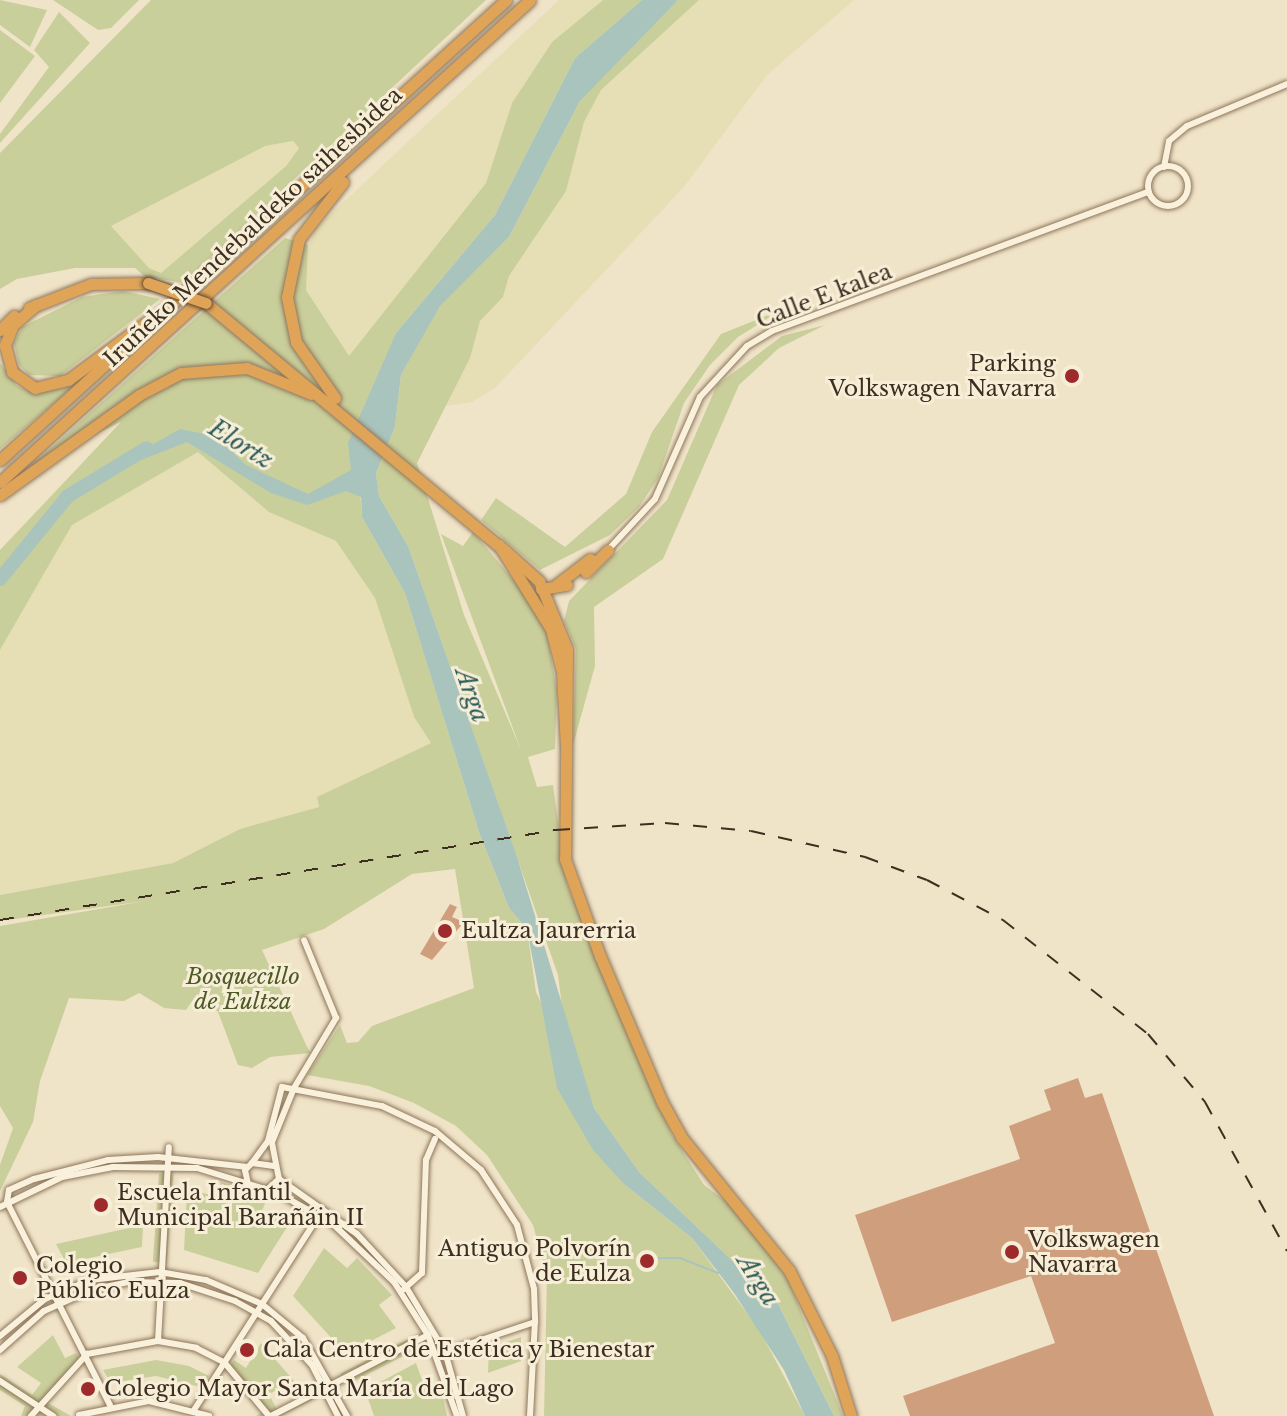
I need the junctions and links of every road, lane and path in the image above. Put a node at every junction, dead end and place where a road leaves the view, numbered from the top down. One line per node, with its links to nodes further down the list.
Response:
1 (506, 0): 8 (highway, Iruñeko Mendebaldeko saihesbidea)
2 (530, 0): 4 (highway, Iruñeko Mendebaldeko saihesbidea)
3 (1287, 84): 5 (street)
4 (424, 98): 10 (highway); 12 (highway, Iruñeko Mendebaldeko saihesbidea)
5 (1164, 167): 6 (street); 6 (street)
6 (1148, 192): 15 (street, Calle E kalea)
7 (36, 305): 8 (highway); 9 (highway); 10 (highway, bridge)
8 (168, 312): 11 (highway, Iruñeko Mendebaldeko saihesbidea)
9 (0, 330)
10 (320, 393): 13 (highway); 14 (highway)
11 (0, 460)
12 (0, 482)
13 (0, 495)
14 (499, 545): 17 (highway); 19 (highway); 21 (highway)
15 (608, 550): 16 (highway); 18 (highway)
16 (590, 559): 17 (highway); 19 (highway)
17 (533, 573): 19 (highway)
18 (567, 585): 19 (highway); 20 (highway)
19 (547, 592): 20 (highway); 21 (highway)
20 (557, 616): 22 (highway)
21 (557, 650): 22 (highway)
22 (566, 746): 70 (highway)
23 (304, 940): 24 (street)
24 (294, 1088): 28 (street); 29 (street); 43 (street)
25 (435, 1139): 38 (street)
26 (169, 1147): 27 (street)
27 (168, 1161): 28 (street); 31 (street); 33 (street); 36 (street)
28 (249, 1165): 29 (street); 31 (street)
29 (274, 1166): 30 (street)
30 (279, 1179): 32 (street); 38 (street)
31 (248, 1184): 32 (street)
32 (263, 1191): 35 (street)
33 (7, 1202): 34 (street); 39 (street)
34 (0, 1207)
35 (319, 1215): 38 (street); 41 (street)
36 (160, 1272): 37 (street); 39 (street); 41 (street)
37 (160, 1280): 40 (street); 42 (street); 46 (street)
38 (404, 1289): 44 (street); 48 (street)
39 (55, 1293): 40 (street); 45 (street)
40 (61, 1302): 49 (street); 50 (street)
41 (262, 1304): 42 (street); 55 (street)
42 (257, 1312): 51 (street); 56 (street)
43 (535, 1322): 48 (street); 69 (street)
44 (428, 1335): 47 (street); 55 (street)
45 (0, 1336)
46 (158, 1343): 50 (street); 51 (street)
47 (433, 1348): 48 (street); 53 (street)
48 (444, 1349): 52 (street)
49 (0, 1350)
50 (87, 1354): 57 (street); 58 (street)
51 (224, 1362): 59 (street); 64 (street)
52 (448, 1362): 53 (street); 68 (street)
53 (440, 1367): 67 (street)
54 (0, 1381): 58 (street)
55 (333, 1383): 56 (street); 66 (street)
56 (326, 1387): 64 (street); 65 (street)
57 (110, 1405): 59 (street); 60 (street)
58 (37, 1406): 61 (street); 62 (street)
59 (194, 1410): 63 (street)
60 (79, 1415)
61 (31, 1416)
62 (53, 1416)
63 (209, 1416)
64 (270, 1416)
65 (338, 1416)
66 (347, 1416)
67 (457, 1416)
68 (463, 1416)
69 (530, 1416)
70 (851, 1416)

